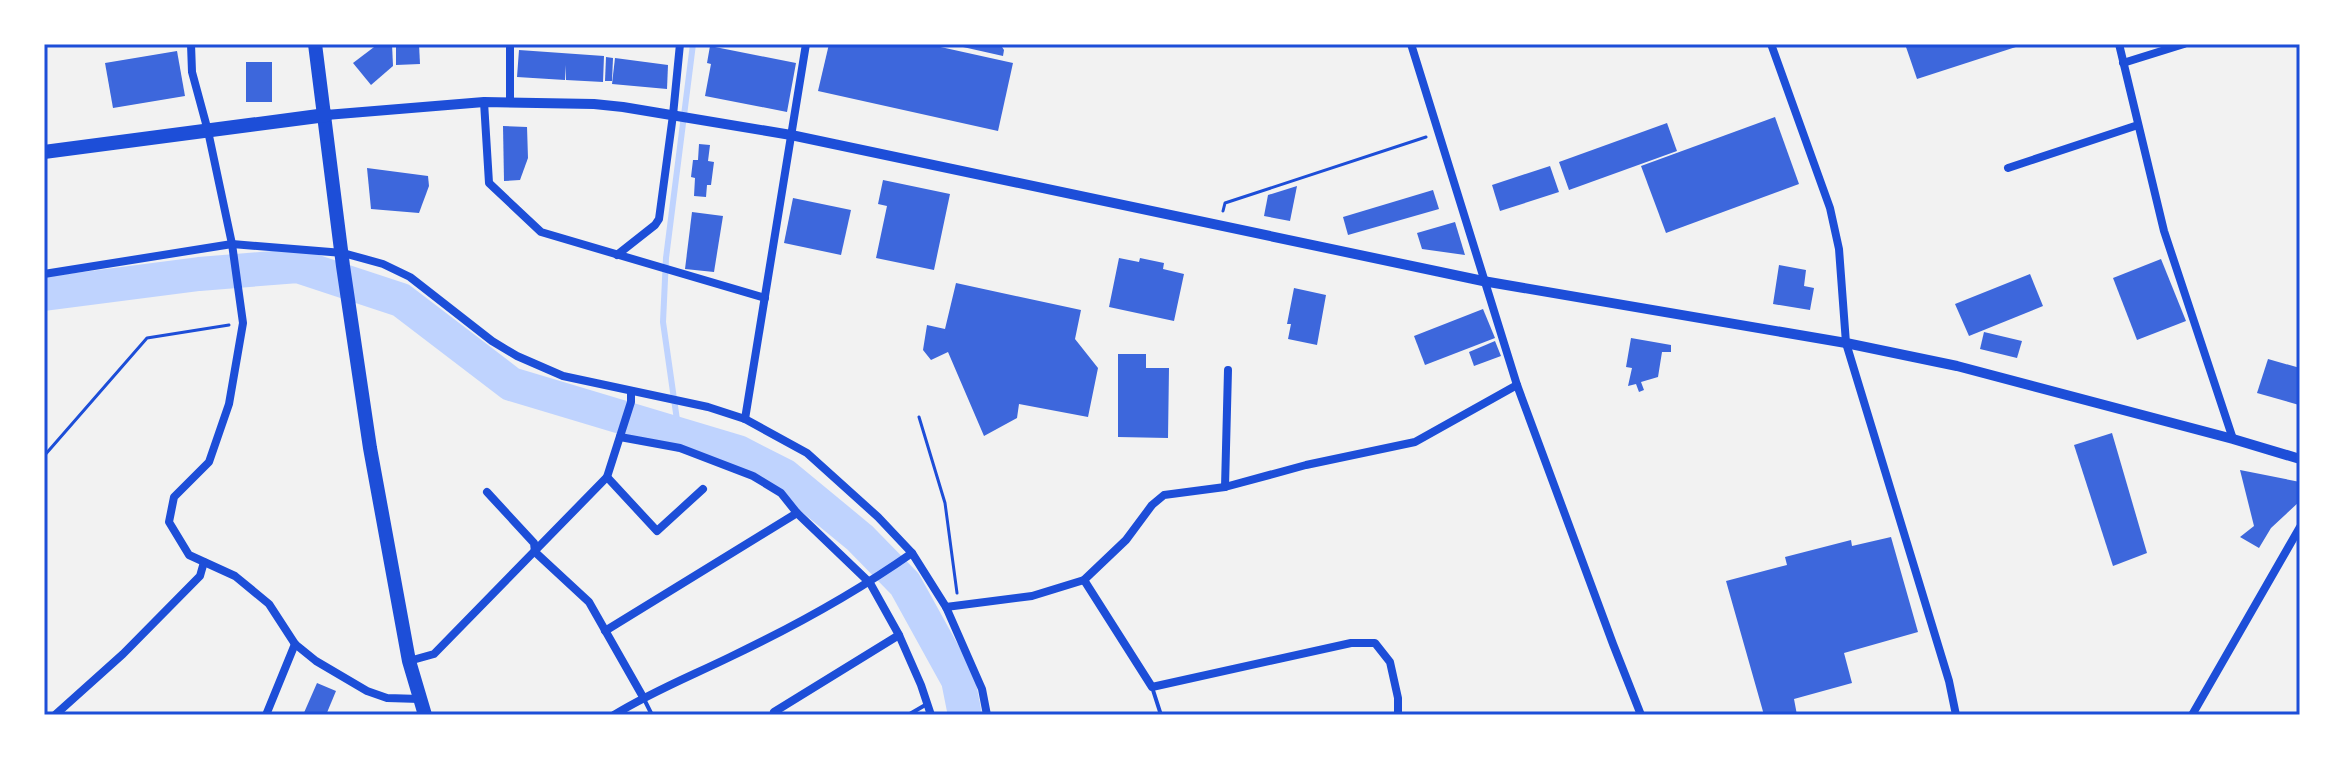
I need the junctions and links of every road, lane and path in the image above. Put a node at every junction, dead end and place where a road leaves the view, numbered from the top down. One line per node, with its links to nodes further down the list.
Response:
1 (191, 44): 16 (street)
2 (315, 44): 13 (highway)
3 (510, 44): 11 (street)
4 (680, 44): 14 (street)
5 (806, 44): 18 (street)
6 (1411, 44): 17 (street)
7 (1771, 44): 29 (street)
8 (2119, 44): 10 (street)
9 (2184, 44): 10 (street)
10 (2123, 63): 15 (street)
11 (510, 101): 12 (street); 14 (street)
12 (484, 102): 13 (street); 23 (street)
13 (326, 115): 16 (highway); 24 (highway)
14 (673, 115): 18 (street); 23 (street)
15 (2138, 125): 20 (street); 36 (street)
16 (208, 131): 19 (highway); 22 (street)
17 (1438, 133): 21 (path); 26 (street)
18 (791, 135): 21 (street); 27 (street)
19 (44, 152)
20 (2008, 168)
21 (1221, 227): 26 (street)
22 (232, 248): 24 (street); 25 (street); 28 (street)
23 (617, 255): 27 (street)
24 (343, 259): 32 (street); 55 (highway)
25 (44, 274)
26 (1483, 281): 29 (street); 31 (street)
27 (765, 298): 34 (street)
28 (243, 323): 37 (path); 47 (street)
29 (1846, 343): 36 (street); 72 (street)
30 (1228, 370): 40 (street)
31 (1517, 385): 40 (street); 71 (street)
32 (631, 391): 34 (street); 35 (street)
33 (919, 417): 50 (path)
34 (745, 419): 46 (street)
35 (620, 437): 39 (street); 43 (street)
36 (2233, 439): 38 (street)
37 (44, 456)
38 (2300, 459)
39 (607, 477): 41 (street); 45 (street)
40 (1225, 487): 48 (street)
41 (703, 489)
42 (487, 492): 45 (street)
43 (797, 513): 49 (street); 52 (street)
44 (2300, 527): 73 (street)
45 (535, 552): 52 (street); 55 (street)
46 (912, 553): 49 (street); 51 (street)
47 (204, 562): 54 (street); 61 (street)
48 (1084, 580): 50 (street); 56 (street)
49 (870, 583): 53 (street); 57 (street)
50 (959, 605): 51 (street)
51 (946, 607): 68 (street)
52 (605, 631): 57 (street)
53 (899, 635): 59 (street); 60 (street)
54 (295, 644): 58 (street); 62 (street)
55 (409, 661): 58 (highway)
56 (1152, 687): 69 (lane); 70 (street)
57 (643, 697): 64 (street); 65 (lane)
58 (420, 699): 63 (highway)
59 (928, 703): 66 (lane); 67 (street)
60 (774, 712)
61 (55, 715)
62 (266, 715)
63 (425, 715)
64 (614, 715)
65 (652, 715)
66 (908, 715)
67 (931, 715)
68 (987, 715)
69 (1161, 715)
70 (1398, 715)
71 (1641, 715)
72 (1956, 715)
73 (2192, 715)

